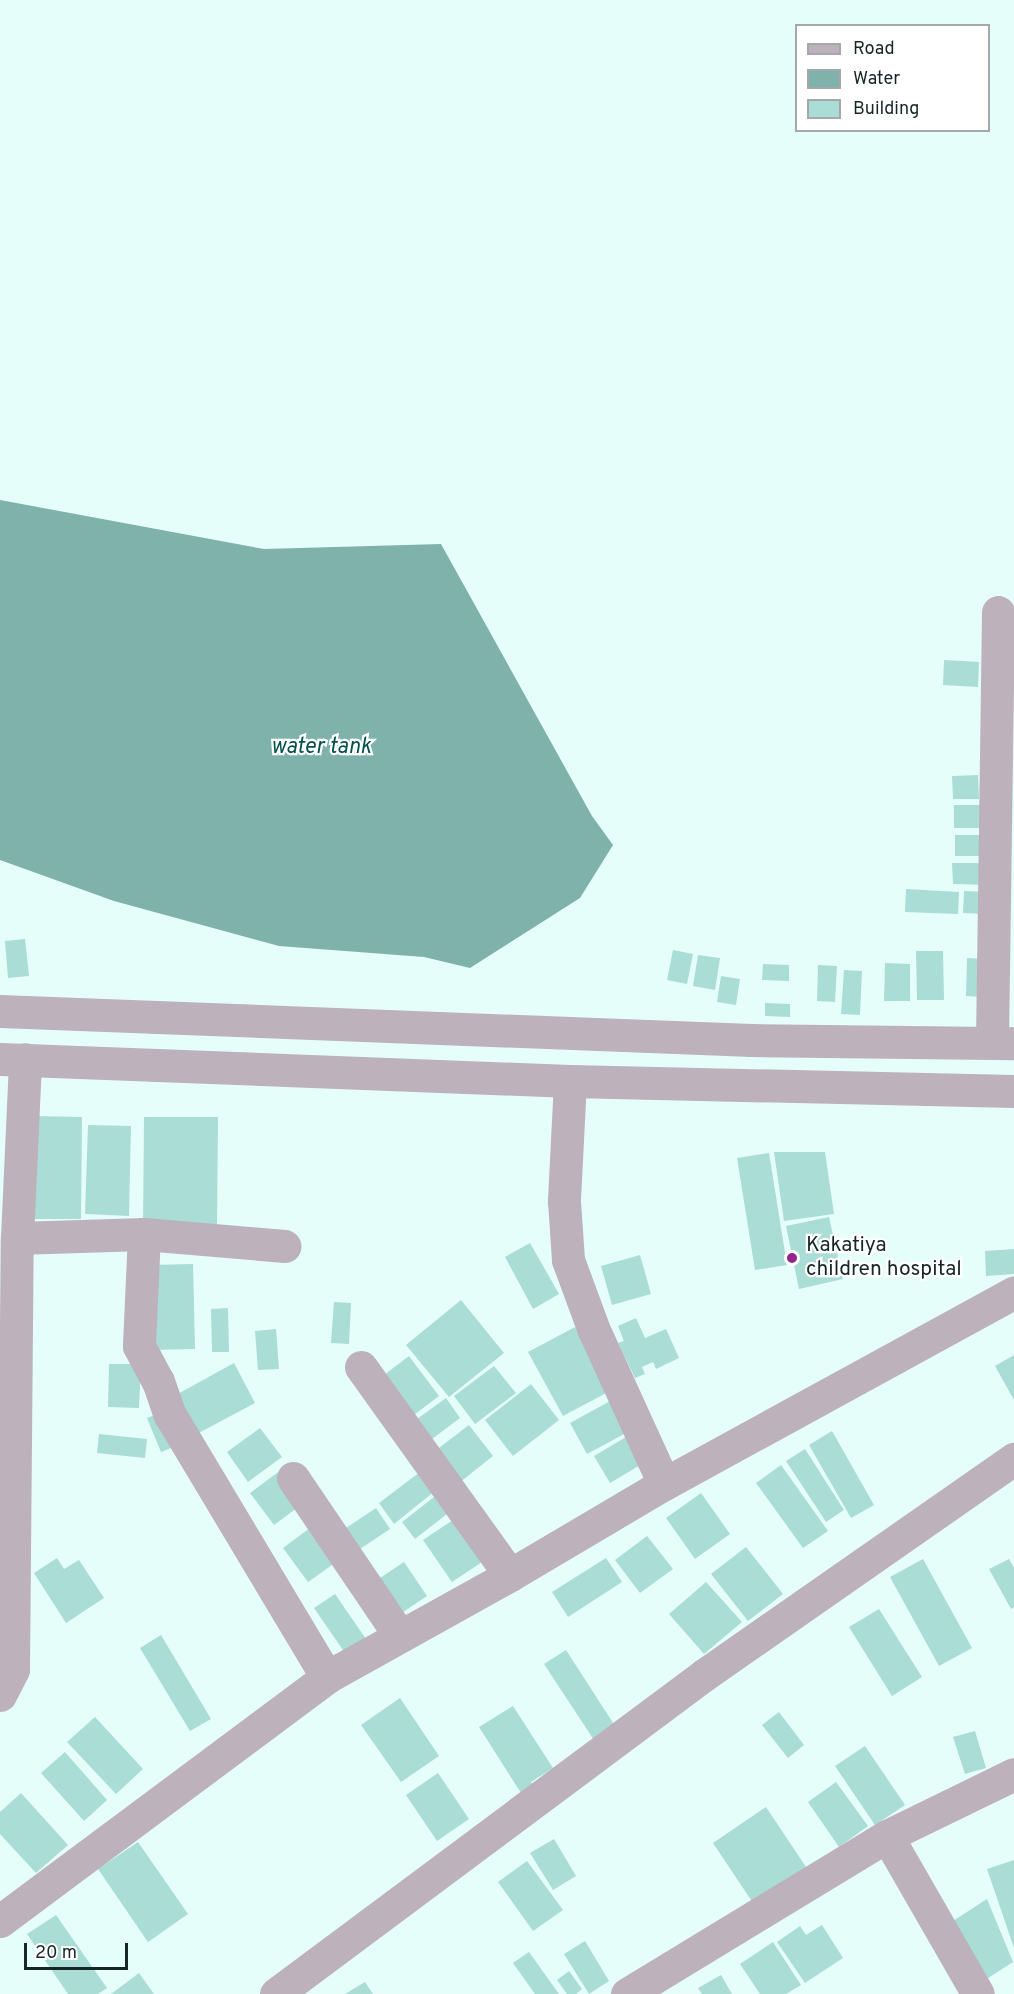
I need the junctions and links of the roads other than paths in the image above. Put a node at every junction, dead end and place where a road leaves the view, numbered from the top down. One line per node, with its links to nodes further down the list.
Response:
1 (998, 612): 2 (street)
2 (1005, 730): 4 (street)
3 (0, 1011): 4 (street)
4 (1003, 1043)
5 (12, 1059): 6 (street); 9 (street)
6 (570, 1081): 7 (street); 15 (street)
7 (1014, 1091)
8 (144, 1234): 9 (street); 10 (street); 18 (street)
9 (17, 1238): 19 (street)
10 (284, 1246)
11 (1014, 1292): 15 (street)
12 (361, 1367): 16 (street)
13 (1014, 1458): 23 (street)
14 (293, 1478): 17 (street)
15 (664, 1484): 16 (street)
16 (510, 1575): 17 (street)
17 (400, 1636): 18 (street)
18 (327, 1677): 22 (street)
19 (0, 1695)
20 (1014, 1774): 21 (street)
21 (887, 1836): 24 (street); 25 (street)
22 (0, 1921)
23 (276, 1994)
24 (627, 1994)
25 (978, 1994)

